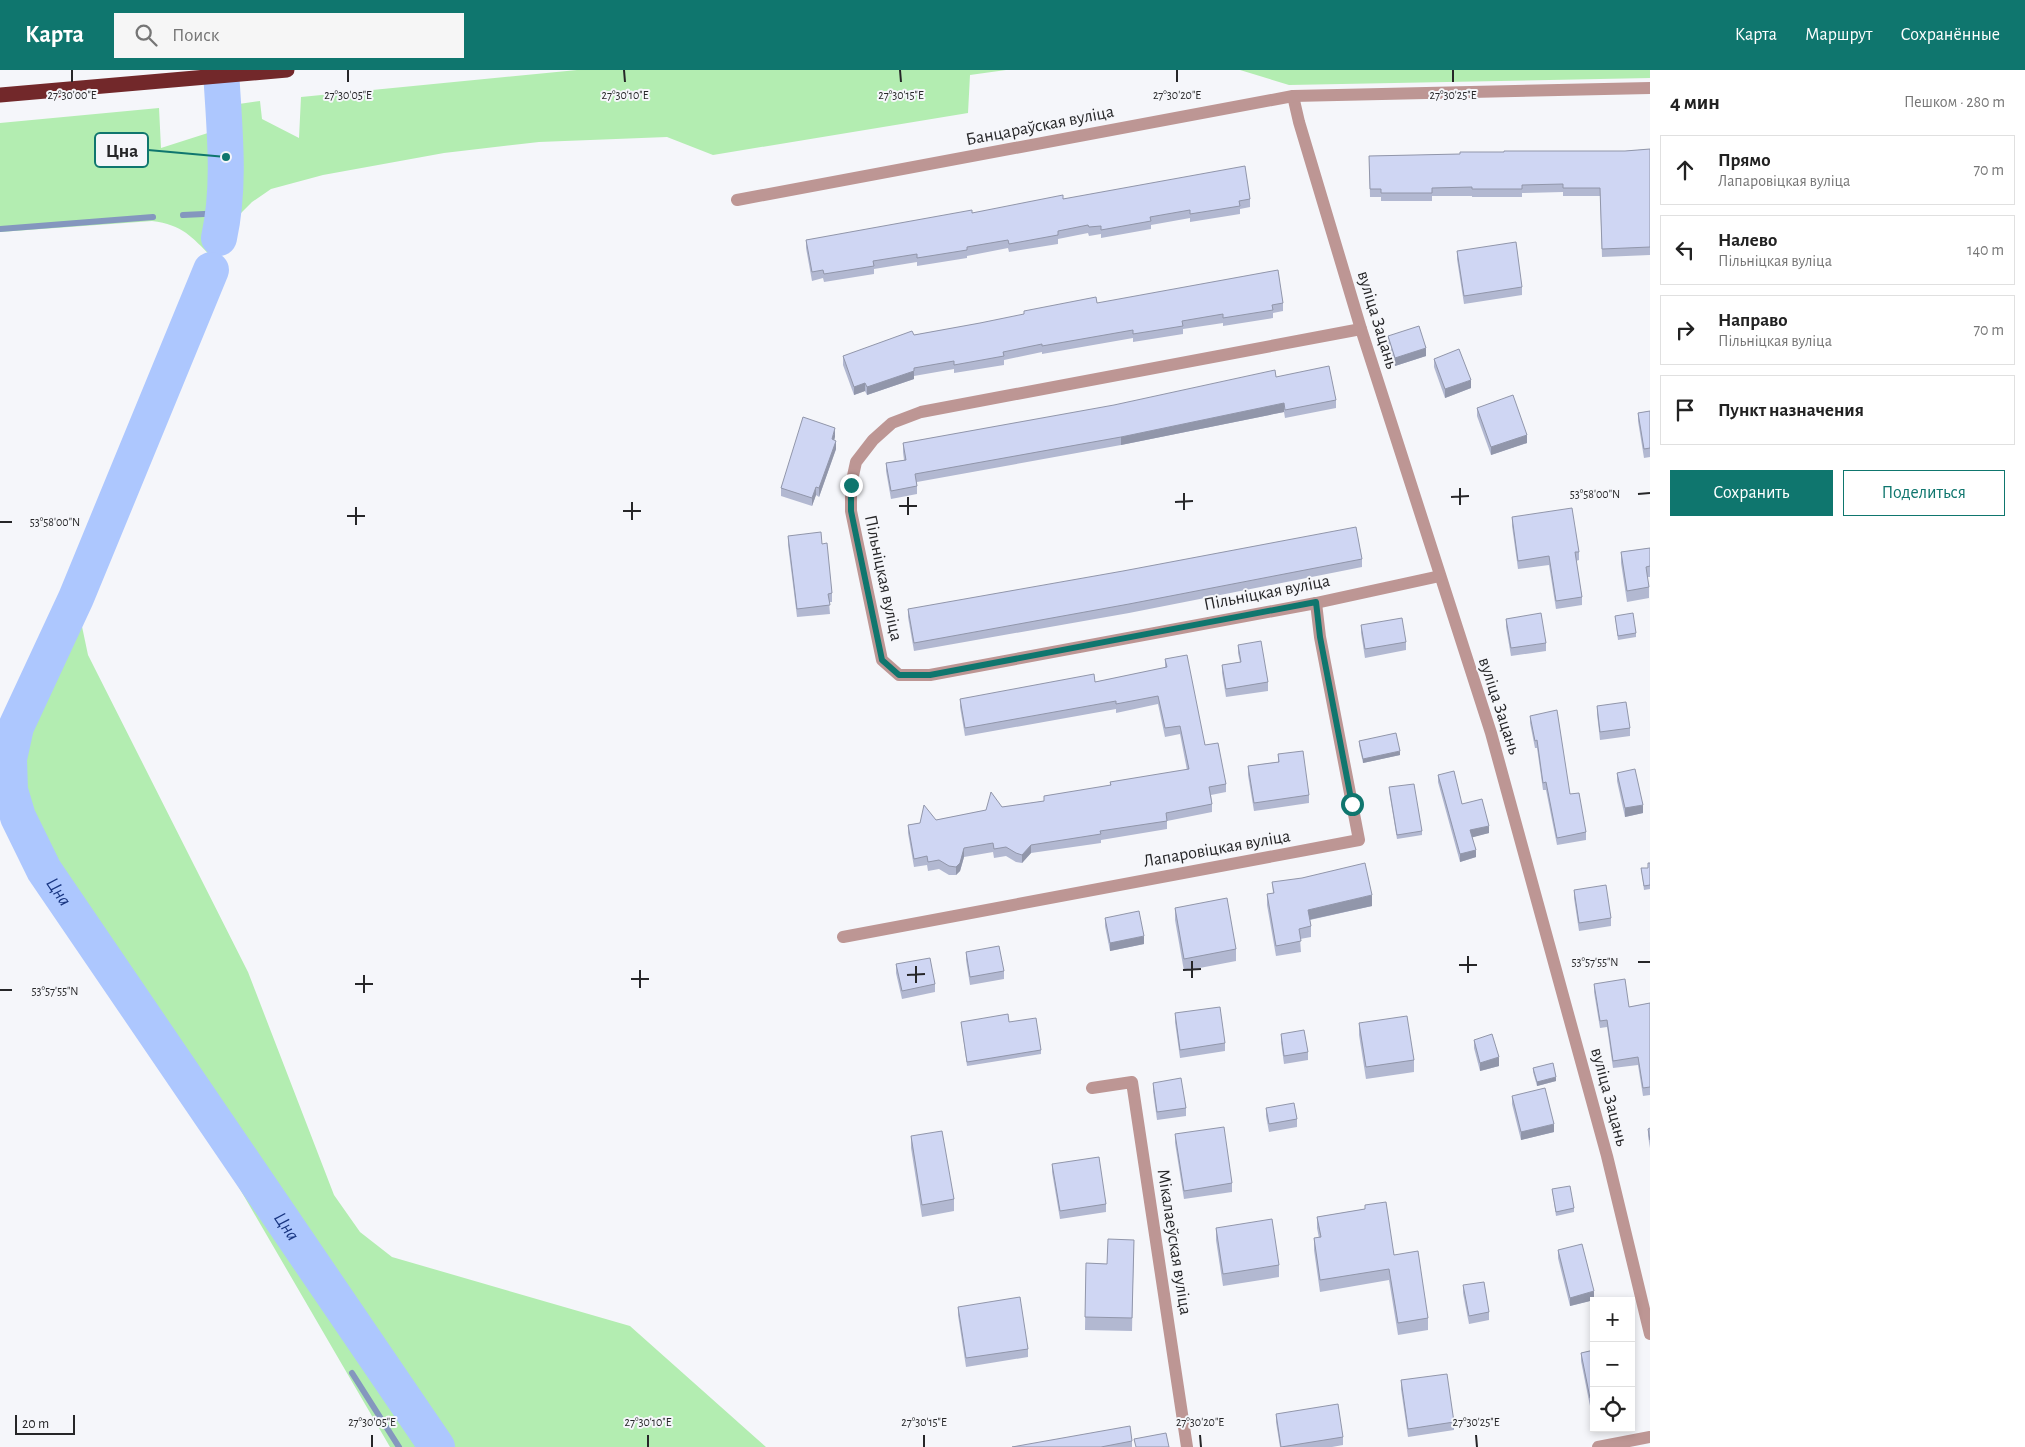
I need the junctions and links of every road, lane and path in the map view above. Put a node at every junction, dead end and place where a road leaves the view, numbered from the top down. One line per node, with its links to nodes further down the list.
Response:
1 (287, 70): 3 (highway)
2 (1650, 88): 4 (street, Банцараўская вуліца)
3 (0, 96)
4 (1293, 96): 5 (street, Банцараўская вуліца); 6 (street, вуліца Зацань)
5 (737, 200)
6 (1361, 329): 7 (street, вуліца Зацань); 8 (street, Пільніцкая вуліца)
7 (1440, 576): 8 (street, Пільніцкая вуліца); 11 (street, вуліца Зацань)
8 (1316, 602): 9 (street, Лапаровіцкая вуліца)
9 (843, 938)
10 (1092, 1088): 13 (street, Мікалаеўская вуліца)
11 (1650, 1334)
12 (1650, 1437): 14 (street)
13 (1188, 1447)
14 (1598, 1447)

